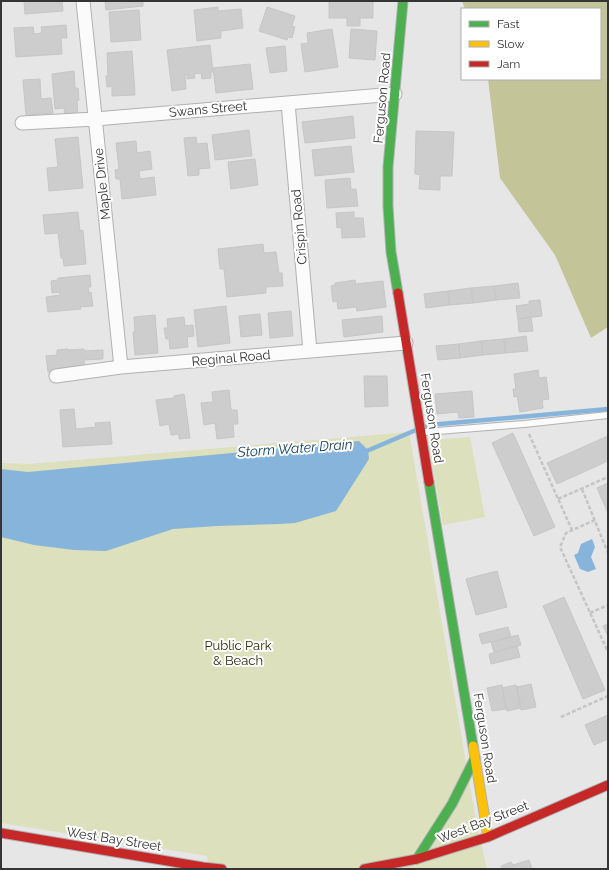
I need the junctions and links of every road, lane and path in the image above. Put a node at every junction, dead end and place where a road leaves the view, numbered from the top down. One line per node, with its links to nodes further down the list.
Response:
1 (83, 1): 5 (street, Maple Drive)
2 (403, 1): 3 (main road, Ferguson Road)
3 (395, 94): 4 (street, Swans Street); 7 (main road, Ferguson Road)
4 (288, 103): 5 (street, Swans Street); 8 (street, Crispin Road)
5 (95, 119): 6 (street, Swans Street); 9 (street, Maple Drive)
6 (22, 123)
7 (406, 343): 8 (street, Reginal Road); 13 (main road, Ferguson Road)
8 (310, 351): 9 (street, Reginal Road)
9 (121, 367): 10 (street, Reginal Road)
10 (56, 376)
11 (608, 415): 12 (lane)
12 (524, 424): 13 (lane); 16 (path)
13 (422, 436): 25 (main road, Ferguson Road)
14 (608, 477): 15 (path)
15 (582, 489): 16 (path); 17 (path)
16 (558, 499): 18 (path)
17 (594, 520): 18 (path); 19 (path)
18 (572, 530): 21 (path)
19 (608, 553)
20 (608, 605): 21 (path)
21 (590, 613): 22 (path)
22 (608, 652)
23 (608, 696): 24 (path)
24 (561, 717)
25 (475, 758): 28 (main road, Ferguson Road); 29 (main road)
26 (608, 785): 28 (main road, West Bay Street)
27 (1, 834): 30 (main road, West Bay Street)
28 (488, 837): 29 (main road, West Bay Street)
29 (417, 859): 31 (main road, West Bay Street)
30 (222, 869)
31 (364, 869)

